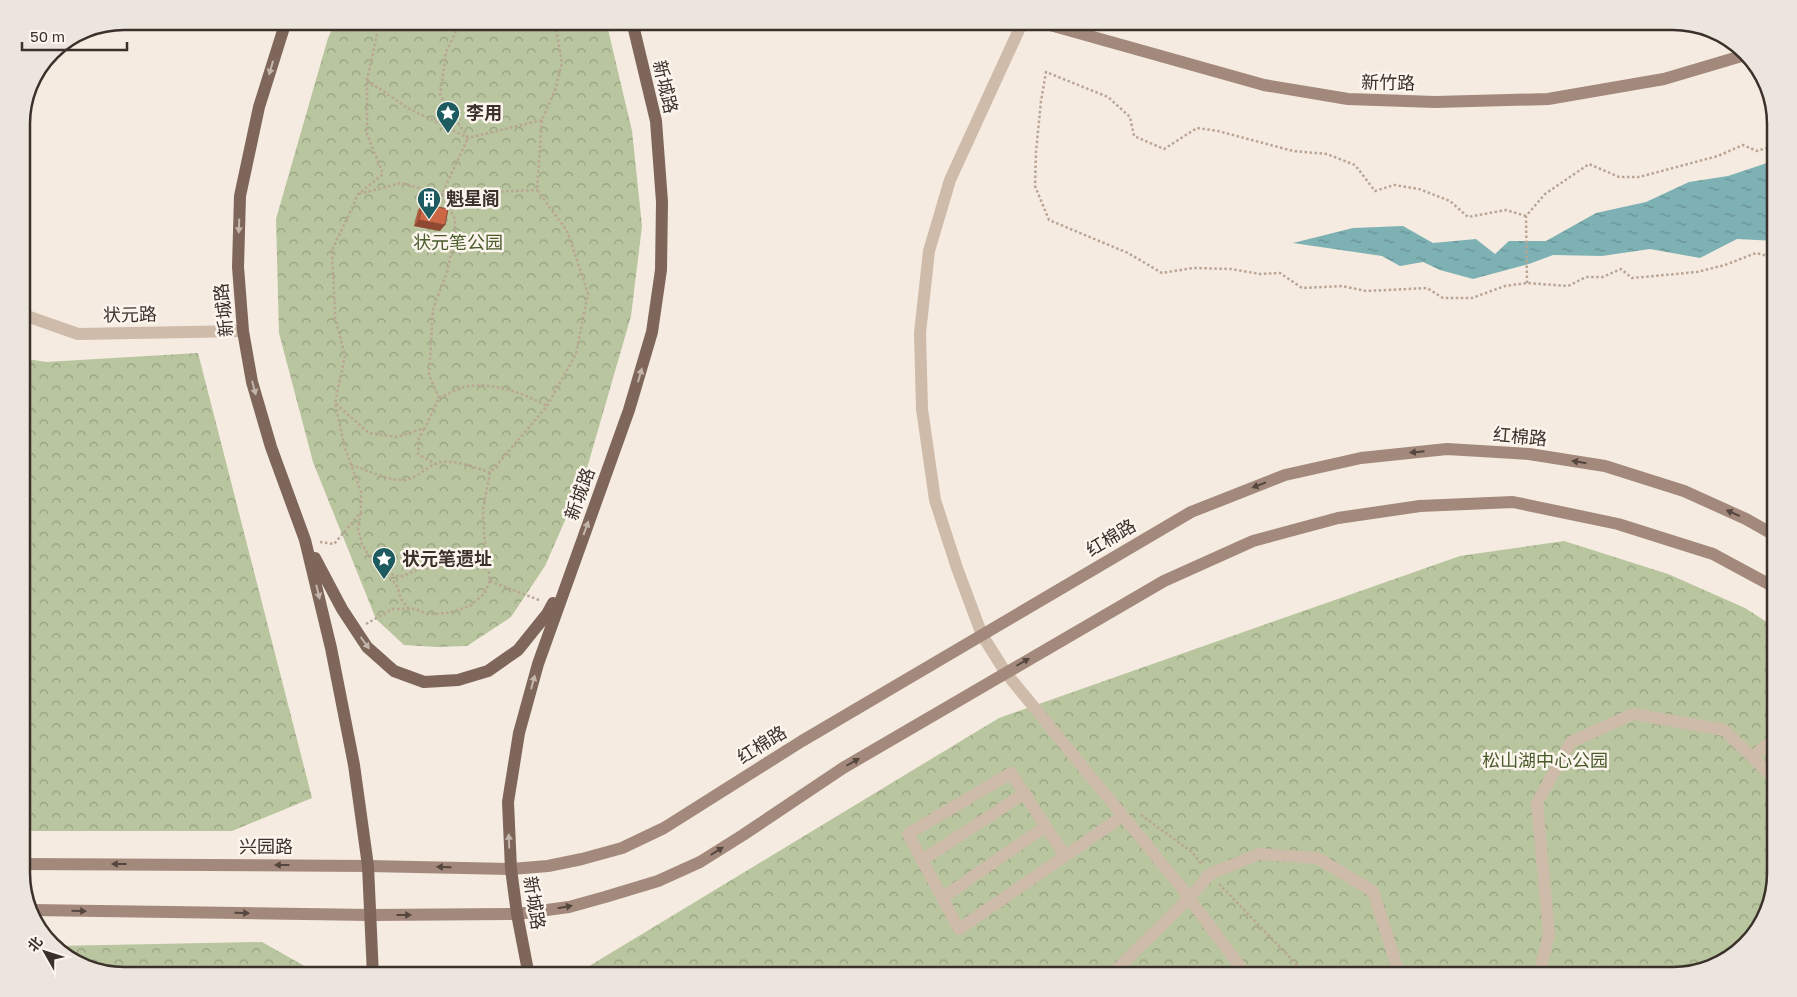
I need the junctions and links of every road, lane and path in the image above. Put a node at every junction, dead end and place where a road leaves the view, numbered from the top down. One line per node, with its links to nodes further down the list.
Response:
1 (283, 30): 20 (main road, 新城路, one-way to 20)
2 (378, 30): 9 (path)
3 (456, 30): 11 (path)
4 (556, 30): 10 (path)
5 (634, 30): 32 (main road, 新城路, one-way to 5)
6 (1019, 30): 39 (street)
7 (1068, 30): 8 (main road, 新竹路)
8 (1739, 56)
9 (367, 80): 11 (path); 15 (path)
10 (542, 120): 11 (path); 13 (path)
11 (468, 138): 14 (path)
12 (1767, 148): 16 (path)
13 (538, 190): 14 (path); 23 (path)
14 (442, 194): 15 (path); 21 (path)
15 (357, 195): 22 (path)
16 (1526, 216): 18 (path); 18 (path)
17 (1767, 256): 18 (path)
18 (1527, 283)
19 (30, 317): 20 (street, 状元路)
20 (242, 331): 30 (main road, 新城路, one-way to 30)
21 (439, 398): 23 (path); 24 (path)
22 (335, 403): 24 (path); 26 (path)
23 (547, 406): 27 (path)
24 (425, 428): 25 (path)
25 (435, 464): 26 (path); 27 (path)
26 (351, 465): 28 (path)
27 (490, 473): 31 (path)
28 (361, 512): 30 (path); 33 (path)
29 (1767, 531): 39 (main road, 红棉路, one-way to 39)
30 (305, 540): 38 (main road); 50 (main road, 新城路, one-way to 50)
31 (487, 556): 33 (path); 34 (path)
32 (571, 571): 36 (main road); 51 (main road, 新城路, one-way to 32)
33 (386, 572): 37 (path)
34 (490, 581): 36 (path); 37 (path)
35 (1767, 583): 40 (main road, one-way to 35)
36 (552, 605): 38 (main road, one-way to 36)
37 (409, 609): 38 (path)
38 (356, 630)
39 (982, 635): 40 (street); 51 (main road, 红棉路)
40 (1006, 673): 45 (street); 55 (main road, one-way to 40)
41 (1767, 744): 42 (street)
42 (1752, 757): 43 (street); 62 (street)
43 (1767, 771)
44 (1025, 793): 46 (street); 48 (street); 48 (street)
45 (1123, 816): 47 (street); 53 (street)
46 (1046, 826): 47 (street); 52 (street)
47 (1065, 856): 52 (street)
48 (922, 860): 52 (street)
49 (30, 864): 50 (main road, 兴园路, one-way to 49)
50 (368, 866): 51 (main road, 兴园路, one-way to 50); 56 (main road, 新城路)
51 (510, 869): 55 (main road, 新城路)
52 (942, 898)
53 (1189, 898): 59 (street); 60 (street); 61 (street)
54 (38, 910): 56 (main road, one-way to 56)
55 (517, 914): 56 (main road, one-way to 55); 58 (main road, 新城路)
56 (370, 915): 57 (main road, 新城路)
57 (373, 967)
58 (528, 967)
59 (1119, 967)
60 (1240, 967)
61 (1397, 967)
62 (1541, 967)

